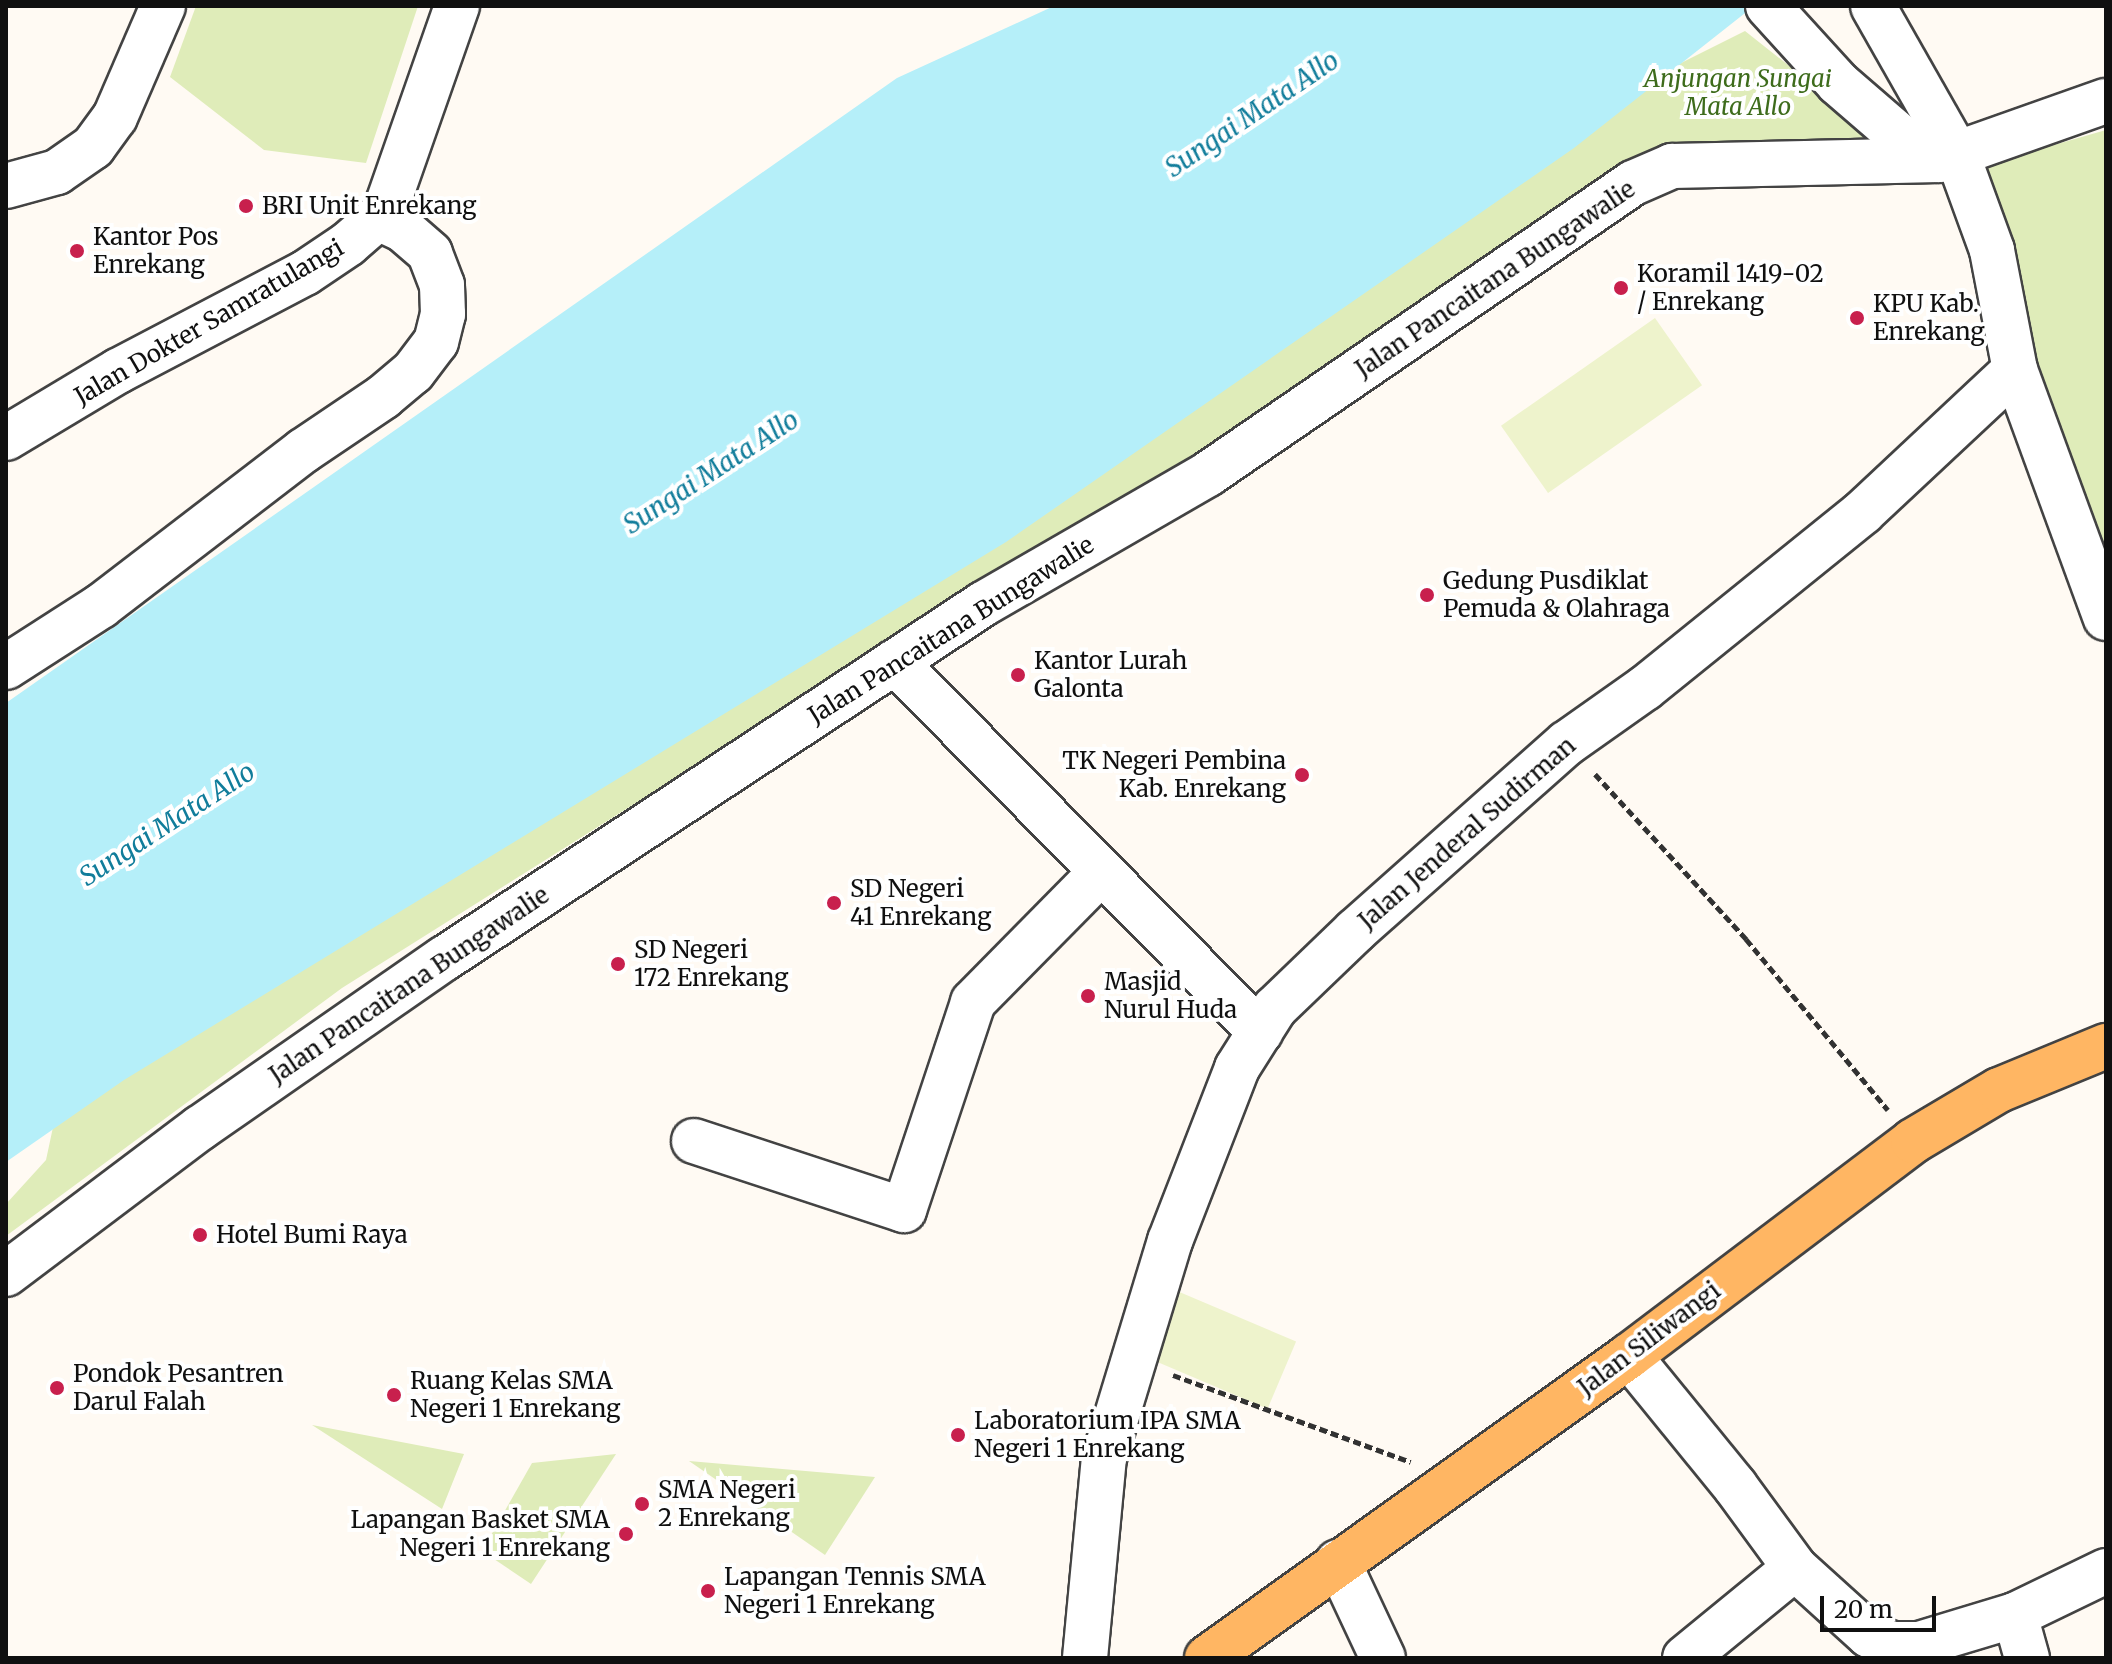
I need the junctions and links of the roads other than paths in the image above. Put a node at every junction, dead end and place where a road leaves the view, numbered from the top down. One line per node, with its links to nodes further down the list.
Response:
1 (457, 6): 8 (street, Jalan Dokter Samratulangi)
2 (1769, 7): 6 (street)
3 (157, 8): 7 (street)
4 (1877, 11): 6 (street)
5 (2106, 101): 6 (street, Jalan Pancaitana Bungawalie)
6 (1948, 157): 9 (street); 12 (street, Jalan Pancaitana Bungawalie)
7 (6, 186)
8 (378, 218): 10 (street, Jalan Dokter Samratulangi); 13 (street)
9 (2015, 370): 11 (street); 15 (street, Jalan Jenderal Sudirman)
10 (6, 438)
11 (2106, 618)
12 (895, 662): 14 (street); 18 (street, Jalan Pancaitana Bungawalie)
13 (6, 667)
14 (1101, 872): 15 (street); 17 (street)
15 (1260, 1032): 24 (street, Jalan Jenderal Sudirman)
16 (2106, 1046): 19 (main road, Jalan Siliwangi)
17 (694, 1141)
18 (6, 1274)
19 (1629, 1356): 20 (main road, Jalan Siliwangi); 21 (street)
20 (1338, 1562): 25 (main road, Jalan Siliwangi); 26 (street)
21 (1795, 1568): 23 (street); 27 (street)
22 (2106, 1571): 23 (street)
23 (2015, 1615): 28 (street)
24 (1085, 1658)
25 (1207, 1658)
26 (1383, 1658)
27 (1685, 1658)
28 (2027, 1658)

